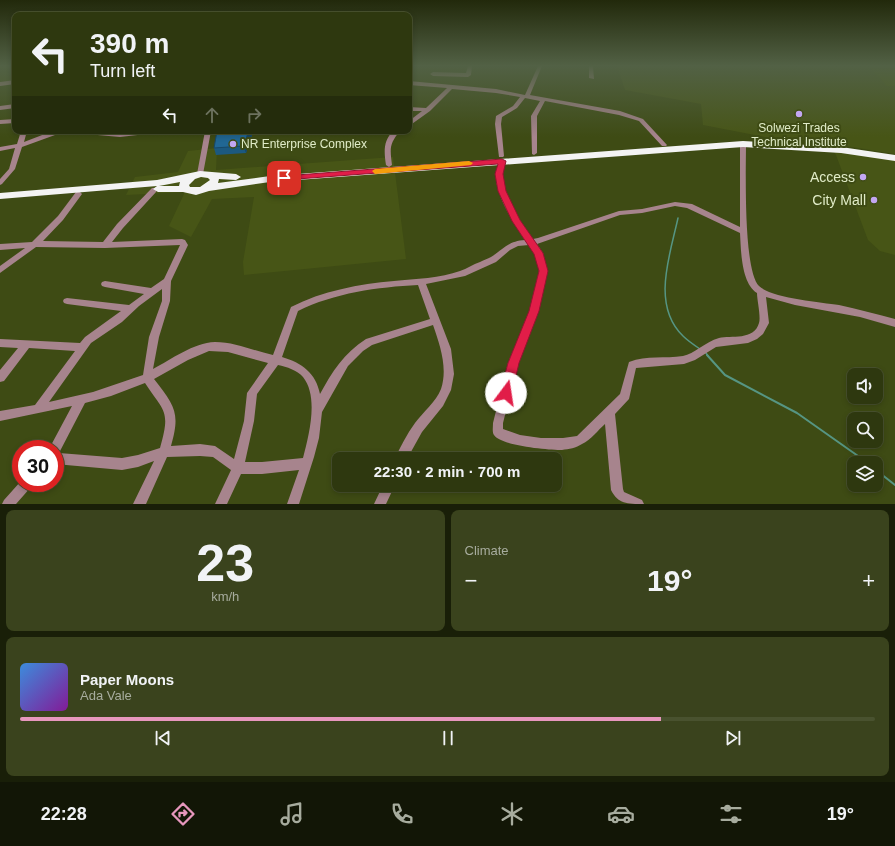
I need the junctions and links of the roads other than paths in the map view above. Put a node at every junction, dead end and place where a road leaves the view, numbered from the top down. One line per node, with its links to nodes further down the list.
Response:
1 (448, 90): 9 (street)
2 (473, 90): 4 (street)
3 (528, 90): 4 (street)
4 (525, 96): 5 (street); 24 (street)
5 (544, 99): 18 (street); 21 (street)
6 (12, 106): 7 (street)
7 (0, 108)
8 (412, 109): 9 (street)
9 (428, 110): 12 (street)
10 (12, 121): 11 (street)
11 (0, 122)
12 (412, 122)
13 (23, 134): 19 (street)
14 (49, 134): 19 (street)
15 (207, 134): 27 (street)
16 (393, 134): 25 (street)
17 (743, 144): 23 (highway); 24 (highway); 35 (street)
18 (664, 145): 21 (highway); 22 (highway)
19 (18, 146): 20 (street); 28 (street)
20 (0, 149)
21 (534, 154): 24 (highway)
22 (895, 155)
23 (895, 158)
24 (502, 159): 25 (highway); 29 (highway); 36 (street)
25 (389, 166): 26 (highway)
26 (211, 175): 27 (highway); 29 (highway)
27 (195, 176): 30 (highway); 33 (highway)
28 (0, 182)
29 (207, 188): 30 (highway)
30 (185, 189): 31 (highway)
31 (154, 190): 32 (highway); 38 (street)
32 (78, 194): 34 (highway); 37 (street)
33 (0, 196)
34 (0, 201)
35 (744, 232): 36 (street); 45 (street)
36 (532, 242): 42 (street); 59 (street)
37 (36, 244): 38 (street); 39 (street); 40 (street)
38 (105, 245): 41 (street)
39 (0, 247)
40 (0, 270)
41 (167, 281): 44 (street); 55 (street)
42 (421, 282): 48 (street); 53 (street)
43 (105, 284): 44 (street)
44 (153, 292): 47 (street)
45 (761, 292): 49 (street); 59 (street)
46 (66, 301): 47 (street)
47 (130, 309): 52 (street)
48 (434, 321): 58 (street); 63 (street)
49 (895, 323)
50 (0, 343): 51 (street)
51 (27, 344): 52 (street); 54 (street)
52 (82, 347): 57 (street)
53 (276, 360): 55 (street); 58 (street); 66 (street)
54 (0, 378)
55 (147, 378): 56 (street); 62 (street)
56 (82, 399): 57 (street); 61 (street)
57 (38, 409): 60 (street)
58 (316, 411): 65 (street)
59 (609, 411): 74 (street)
60 (0, 416)
61 (60, 440)
62 (163, 452): 64 (street); 66 (street); 70 (street)
63 (405, 452)
64 (64, 459)
65 (307, 463): 66 (street); 72 (street)
66 (238, 468): 71 (street)
67 (19, 492): 69 (street)
68 (386, 492): 73 (street)
69 (8, 504)
70 (139, 504)
71 (220, 504)
72 (293, 504)
73 (380, 504)
74 (638, 504)

